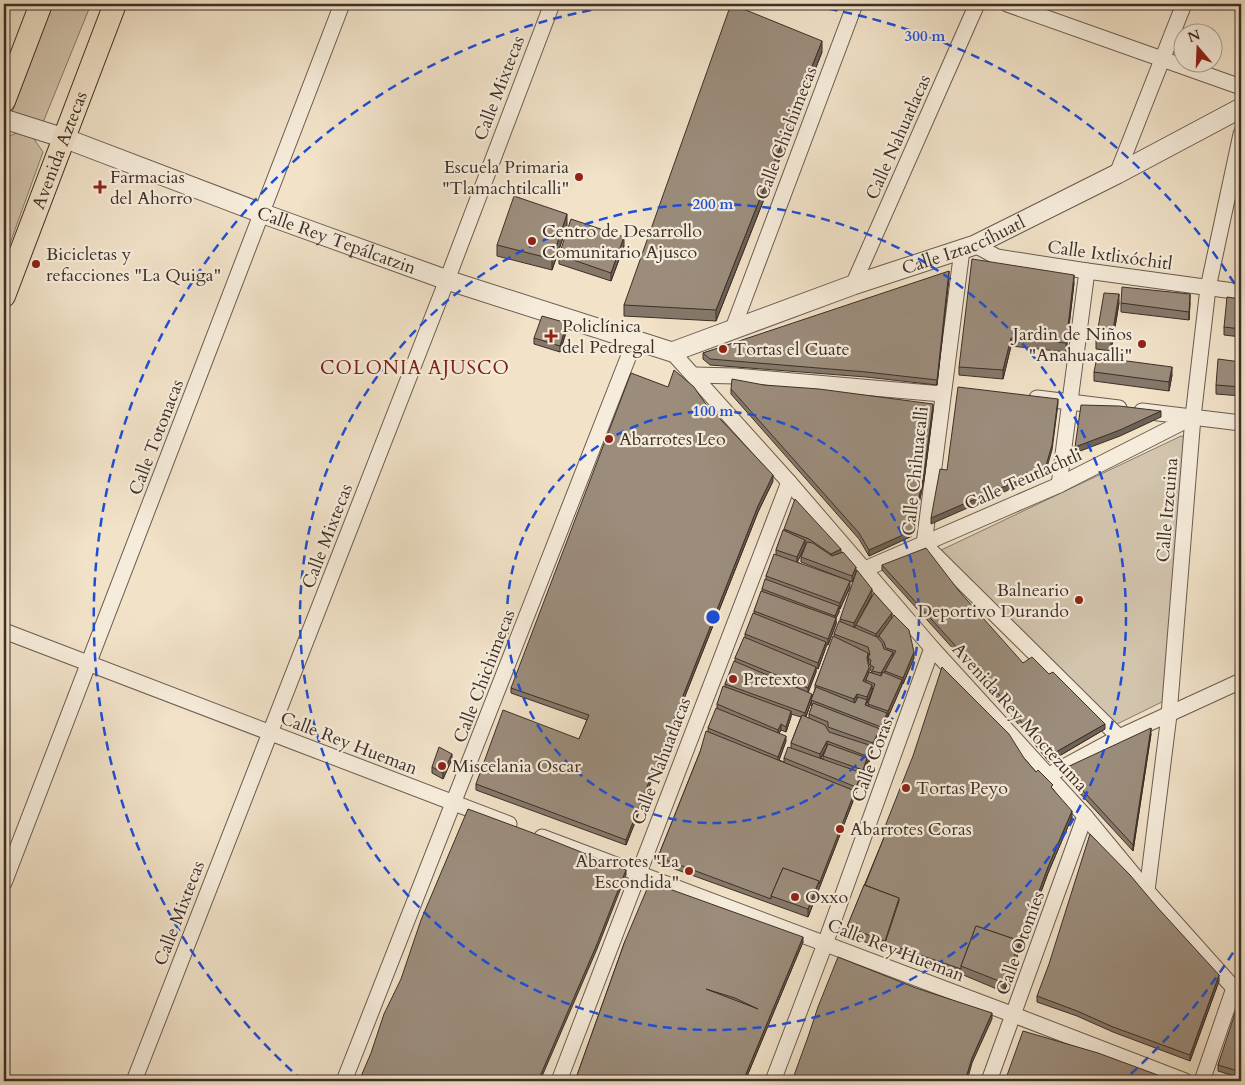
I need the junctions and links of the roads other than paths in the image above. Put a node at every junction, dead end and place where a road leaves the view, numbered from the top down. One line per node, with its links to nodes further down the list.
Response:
1 (41, 4): 11 (main road)
2 (115, 4): 15 (main road, Avenida Aztecas)
3 (342, 4): 17 (street, Calle Totonacas)
4 (552, 4): 20 (street, Calle Mixtecas)
5 (855, 4): 25 (street, Calle Chichimecas)
6 (977, 4): 21 (street, Calle Nahuatlacas)
7 (1007, 4): 9 (street)
8 (1184, 4): 9 (street)
9 (1163, 58): 10 (street); 16 (street)
10 (1241, 87)
11 (4, 101)
12 (1241, 108): 16 (street, Calle Iztaccíhuatl)
13 (4, 119): 15 (street, Calle Rey Tepálcatzin)
14 (1241, 134): 22 (street, Calle Itzcuina)
15 (64, 138): 17 (street, Calle Rey Tepálcatzin); 24 (main road, Avenida Aztecas)
16 (1117, 174): 18 (street, Calle Iztaccíhuatl)
17 (262, 213): 20 (street, Calle Rey Tepálcatzin); 41 (street, Calle Totonacas)
18 (969, 247): 19 (street, Calle Ixtlixóchitl); 21 (street, Calle Iztaccíhuatl); 30 (street, Calle Chihuacalli)
19 (1087, 272): 22 (street, Calle Ixtlixóchitl); 32 (street)
20 (447, 280): 26 (street, Calle Rey Tepálcatzin); 44 (street, Calle Mixtecas)
21 (853, 285): 25 (street, Calle Iztaccíhuatl)
22 (1208, 288): 23 (street, Calle Ixtlixóchitl); 33 (street, Calle Itzcuina)
23 (1241, 292)
24 (4, 296)
25 (732, 331): 27 (street, Calle Iztaccíhuatl)
26 (635, 340): 27 (street, Calle Rey Tepálcatzin); 47 (street, Calle Chichimecas)
27 (672, 352): 28 (street, Avenida Rey Moctezuma)
28 (694, 375): 30 (street); 35 (street, Avenida Rey Moctezuma)
29 (964, 388): 30 (street)
30 (943, 390): 37 (street, Calle Chihuacalli)
31 (1022, 395): 32 (street)
32 (1070, 402): 33 (street); 36 (street)
33 (1194, 417): 34 (street); 36 (street, Calle Teutlachtli); 43 (street, Calle Itzcuina)
34 (1241, 423)
35 (789, 482): 38 (street, Avenida Rey Moctezuma); 49 (street, Calle Nahuatlacas)
36 (1059, 485): 37 (street, Calle Teutlachtli)
37 (924, 544): 38 (street, Calle Teutlachtli); 45 (street, Calle Chihuacalli)
38 (865, 569): 40 (street, Avenida Rey Moctezuma)
39 (4, 631): 41 (street, Calle Rey Hueman)
40 (932, 648): 46 (street, Avenida Rey Moctezuma); 52 (street, Calle Coras)
41 (89, 663): 44 (street, Calle Rey Hueman); 50 (street, Calle Totonacas)
42 (1241, 681): 43 (street)
43 (1169, 715): 45 (street); 51 (street, Calle Itzcuina)
44 (270, 732): 47 (street, Calle Rey Hueman); 55 (street, Calle Mixtecas)
45 (1119, 738): 46 (street)
46 (1047, 776): 48 (street, Avenida Rey Moctezuma)
47 (454, 804): 49 (street, Calle Rey Hueman); 56 (street, Calle Chichimecas)
48 (1085, 816): 51 (street, Avenida Rey Moctezuma); 54 (street, Calle Otomíes)
49 (638, 872): 52 (street, Calle Rey Hueman); 57 (street, Calle Nahuatlacas)
50 (4, 883)
51 (1148, 891): 53 (street, Avenida Rey Moctezuma)
52 (825, 944): 54 (street, Calle Rey Hueman); 58 (street, Calle Coras)
53 (1238, 992): 61 (street)
54 (1014, 1015): 59 (street, Calle Otomíes); 60 (street, Calle Rey Hueman)
55 (134, 1081)
56 (344, 1081)
57 (559, 1081)
58 (773, 1081)
59 (990, 1081)
60 (1185, 1081)
61 (1202, 1081)

